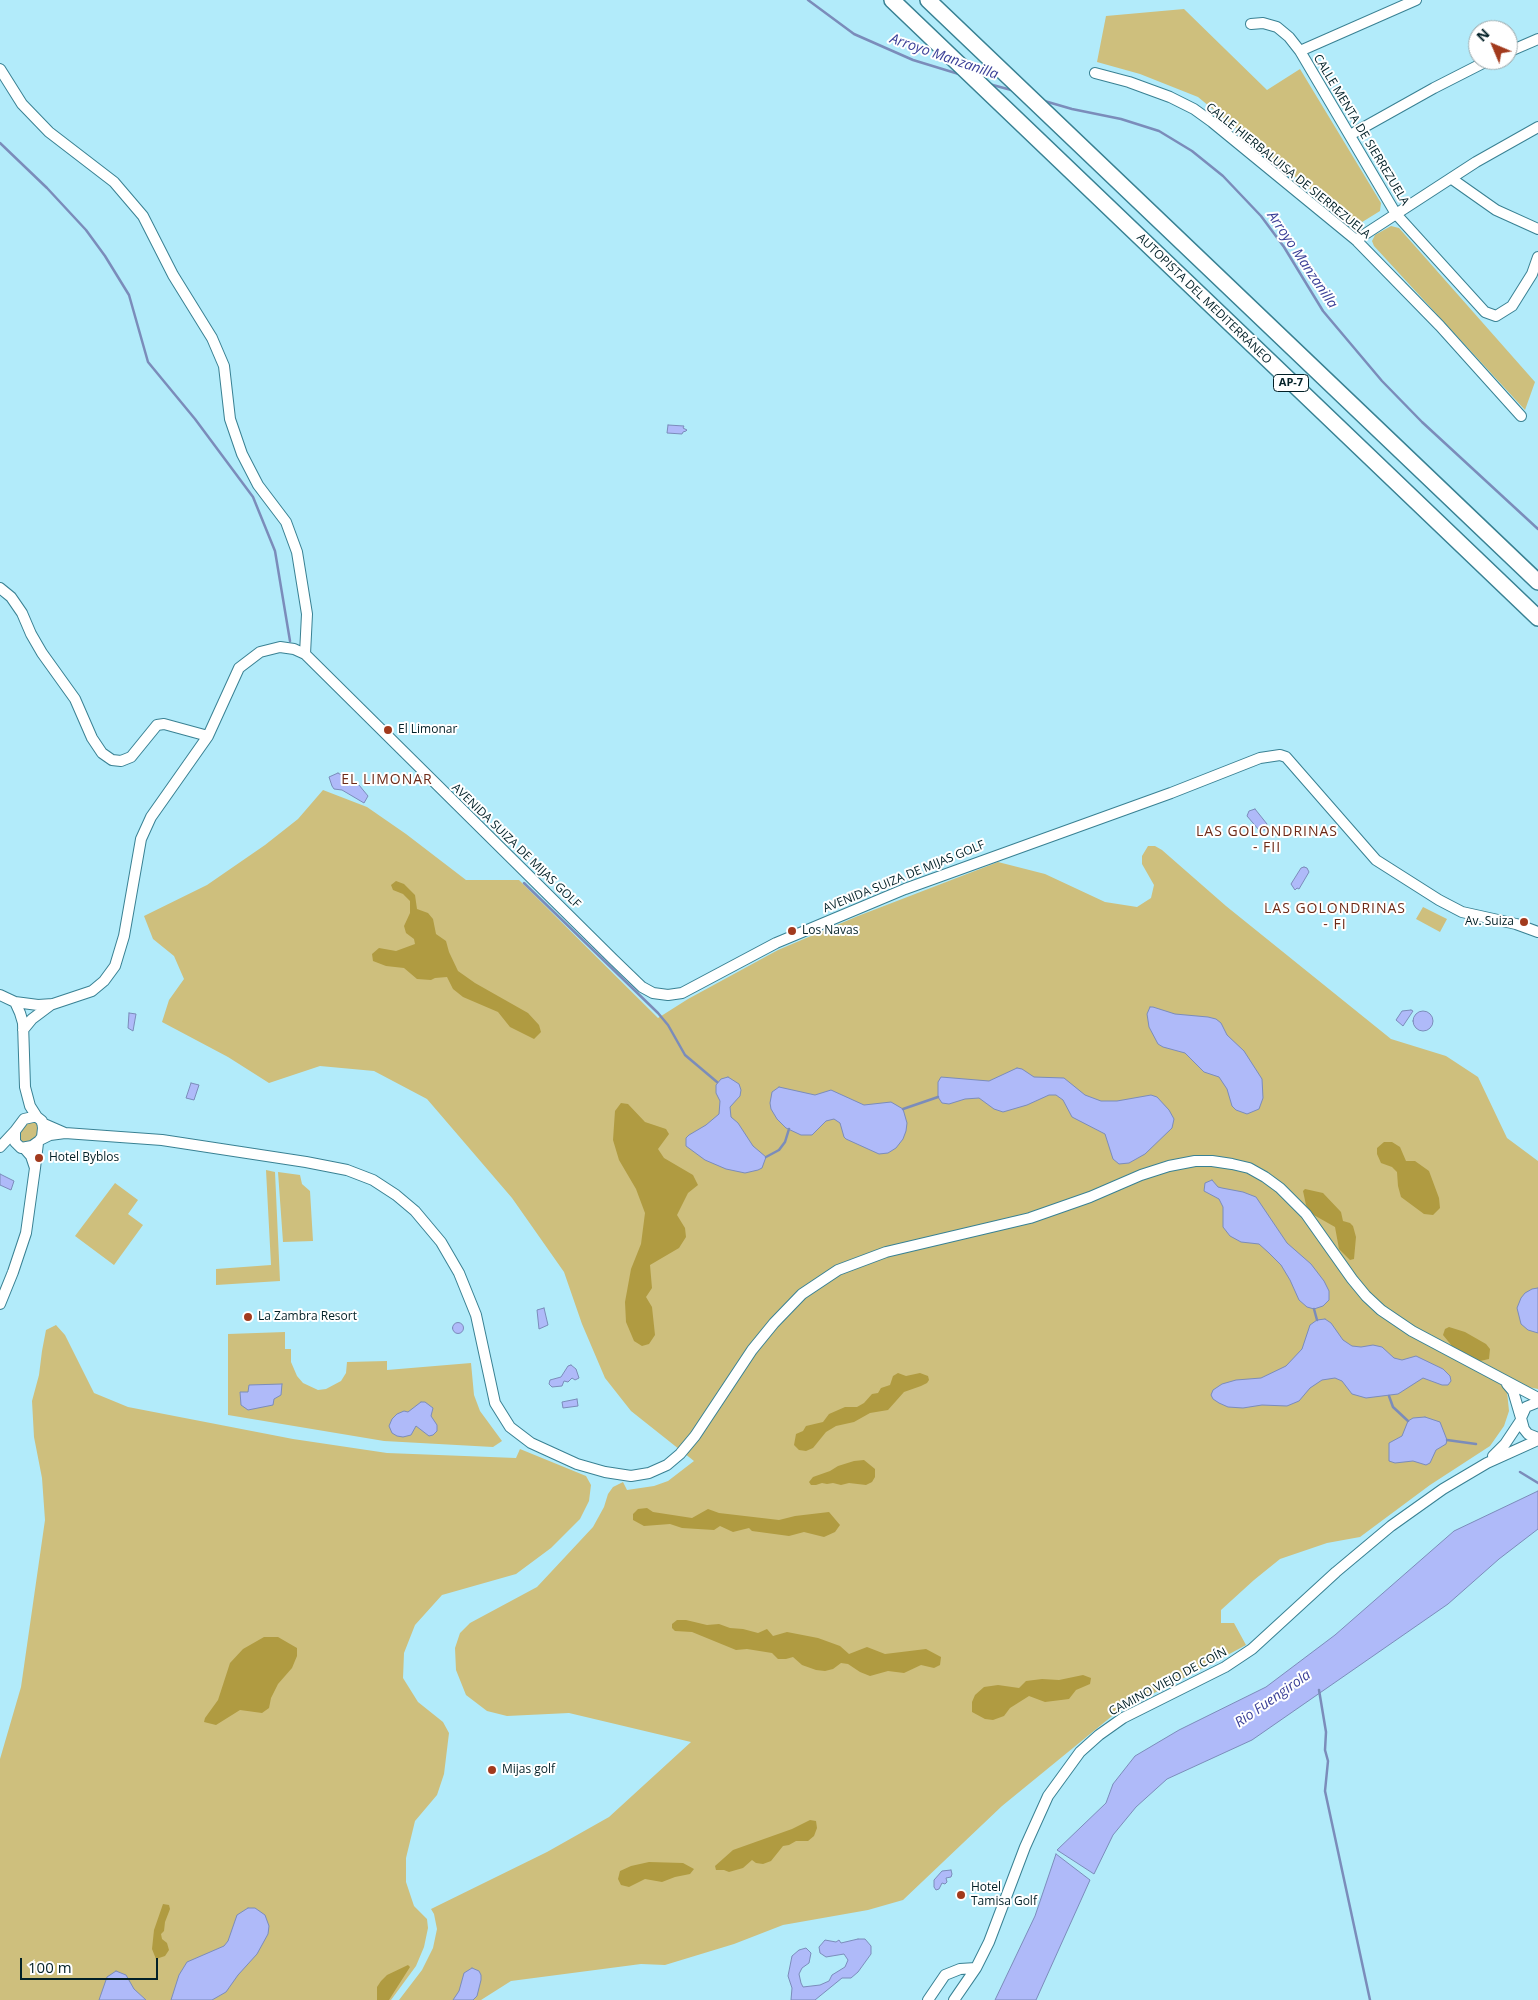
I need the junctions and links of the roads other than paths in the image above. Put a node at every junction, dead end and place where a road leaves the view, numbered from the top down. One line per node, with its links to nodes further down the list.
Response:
1 (1416, 0): 7 (street)
2 (931, 3): 19 (highway, AUTOPISTA DEL MEDITERRÁNEO / AP-7)
3 (897, 5): 21 (highway, AUTOPISTA DEL MEDITERRÁNEO / AP-7)
4 (1251, 24): 7 (street, CALLE MENTA DE SIERREZUELA)
5 (1538, 40): 6 (street)
6 (1518, 48)
7 (1300, 51): 12 (street, CALLE MENTA DE SIERREZUELA)
8 (0, 69): 22 (street)
9 (1470, 70): 12 (street)
10 (1095, 72): 16 (street, CALLE HIERBALUISA DE SIERREZUELA)
11 (1538, 127): 13 (street)
12 (1350, 135): 14 (street, CALLE MENTA DE SIERREZUELA)
13 (1452, 178): 14 (street); 15 (street)
14 (1396, 214): 16 (street); 17 (street, CALLE MENTA DE SIERREZUELA)
15 (1538, 229)
16 (1356, 240): 18 (street, CALLE HIERBALUISA DE SIERREZUELA)
17 (1538, 257)
18 (1521, 416)
19 (1538, 582)
20 (0, 588): 23 (street)
21 (1538, 618)
22 (305, 654): 23 (street, AVENIDA SUIZA DE MIJAS GOLF); 24 (street, AVENIDA SUIZA DE MIJAS GOLF)
23 (208, 736): 27 (street)
24 (1538, 932)
25 (0, 995): 26 (street)
26 (15, 1002): 27 (street); 28 (street)
27 (53, 1004): 28 (street)
28 (23, 1030): 29 (street)
29 (40, 1120): 30 (street); 31 (street); 32 (street)
30 (15, 1131): 33 (street); 34 (street)
31 (65, 1133): 32 (street); 37 (street)
32 (39, 1141): 33 (street); 35 (street)
33 (21, 1147): 34 (street); 35 (street)
34 (0, 1148)
35 (35, 1168): 36 (street)
36 (0, 1304)
37 (1503, 1379): 38 (street); 39 (street)
38 (1538, 1400): 39 (street, CAMINO VIEJO DE COÍN)
39 (1521, 1419): 40 (street); 41 (street, CAMINO VIEJO DE COÍN)
40 (1538, 1439): 41 (street, CAMINO VIEJO DE COÍN)
41 (1487, 1462): 42 (street, CAMINO VIEJO DE COÍN)
42 (976, 1968): 43 (street); 44 (street, CAMINO VIEJO DE COÍN)
43 (928, 2000)
44 (954, 2000)

